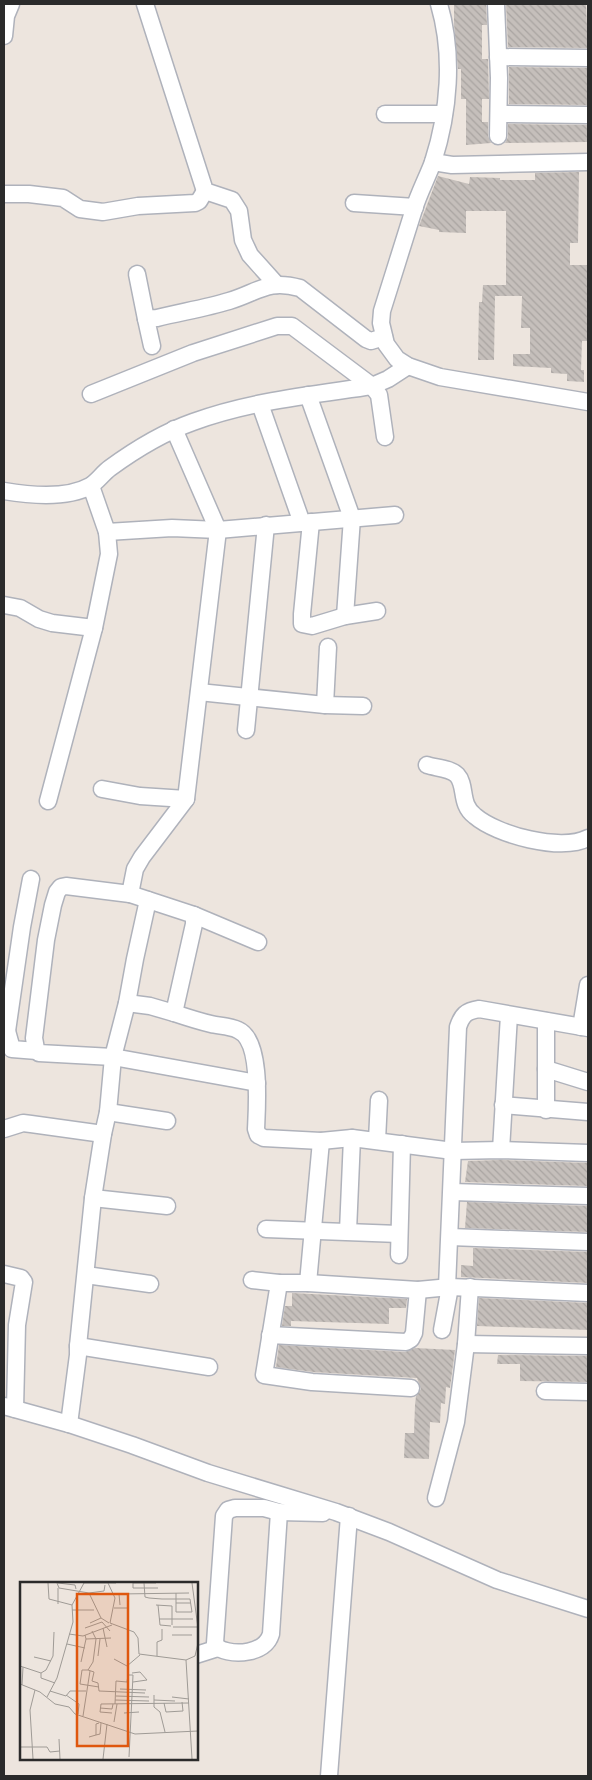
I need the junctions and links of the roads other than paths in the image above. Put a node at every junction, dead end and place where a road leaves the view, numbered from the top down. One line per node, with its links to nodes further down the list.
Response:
1 (11, 4): 5 (street)
2 (146, 4): 15 (street)
3 (439, 4): 9 (street)
4 (496, 4): 6 (street)
5 (4, 36)
6 (498, 57): 7 (street); 10 (street)
7 (588, 58)
8 (385, 114): 9 (street)
9 (444, 114): 13 (street)
10 (499, 114): 11 (street); 12 (street)
11 (588, 115)
12 (498, 136)
13 (433, 162): 14 (street); 18 (street)
14 (588, 162)
15 (205, 191): 16 (street); 20 (street)
16 (4, 194)
17 (354, 203): 18 (street)
18 (415, 207): 22 (street)
19 (137, 274): 21 (street)
20 (277, 285): 21 (street); 22 (street)
21 (146, 319): 23 (street)
22 (384, 337): 24 (street)
23 (152, 346)
24 (408, 366): 25 (street); 28 (street)
25 (372, 386): 26 (street); 27 (street); 31 (street)
26 (91, 394)
27 (308, 396): 29 (street); 35 (street)
28 (588, 402)
29 (260, 404): 30 (street); 36 (street)
30 (174, 429): 32 (street); 38 (street)
31 (385, 437)
32 (91, 486): 33 (street); 39 (street)
33 (4, 491)
34 (395, 515): 35 (street)
35 (352, 518): 36 (street); 42 (street)
36 (306, 522): 37 (street); 42 (street)
37 (266, 525): 38 (street); 46 (street)
38 (218, 530): 39 (street); 45 (street)
39 (107, 532): 43 (street)
40 (4, 605): 43 (street)
41 (377, 611): 42 (street)
42 (345, 616)
43 (94, 628): 53 (street)
44 (328, 647): 47 (street)
45 (199, 692): 46 (street); 52 (street)
46 (249, 698): 47 (street); 49 (street)
47 (325, 705): 48 (street)
48 (362, 706)
49 (246, 730)
50 (427, 766): 54 (street)
51 (102, 790): 52 (street)
52 (186, 799): 56 (street)
53 (48, 801)
54 (588, 838)
55 (32, 879): 66 (street)
56 (130, 894): 57 (street); 67 (street)
57 (148, 900): 58 (street); 61 (street)
58 (194, 915): 59 (street); 62 (street)
59 (258, 942)
60 (588, 985): 65 (street)
61 (127, 1003): 62 (street); 68 (street)
62 (174, 1013): 71 (street)
63 (509, 1015): 64 (street); 73 (street); 85 (street)
64 (546, 1020): 65 (street); 69 (street)
65 (585, 1028)
66 (5, 1031): 67 (street)
67 (37, 1051): 68 (street)
68 (113, 1057): 71 (street); 75 (street)
69 (546, 1069): 70 (street); 74 (street)
70 (588, 1082)
71 (257, 1084): 82 (street)
72 (379, 1100): 81 (street)
73 (503, 1106): 74 (street); 84 (street)
74 (546, 1110): 76 (street)
75 (108, 1112): 77 (street); 79 (street)
76 (588, 1112)
77 (167, 1121)
78 (4, 1129): 79 (street)
79 (103, 1134): 89 (street)
80 (352, 1138): 81 (street); 82 (street); 93 (street)
81 (377, 1140): 83 (street)
82 (321, 1141): 92 (street)
83 (402, 1144): 85 (street); 94 (street)
84 (501, 1150): 85 (street); 86 (street)
85 (452, 1151): 87 (street)
86 (588, 1153)
87 (452, 1192): 88 (street); 95 (street)
88 (588, 1196)
89 (93, 1198): 90 (street); 99 (street)
90 (167, 1206)
91 (266, 1229): 92 (street)
92 (313, 1230): 93 (street); 102 (street)
93 (348, 1231): 94 (street)
94 (399, 1234): 97 (street)
95 (450, 1237): 96 (street); 104 (street)
96 (588, 1242)
97 (399, 1255)
98 (4, 1274): 117 (street)
99 (86, 1275): 103 (street); 111 (street)
100 (252, 1280): 101 (street)
101 (279, 1283): 102 (street); 109 (street)
102 (308, 1283): 106 (street)
103 (150, 1284)
104 (449, 1287): 105 (street); 106 (street); 108 (street)
105 (470, 1288): 107 (street); 110 (street)
106 (418, 1290): 109 (street)
107 (588, 1293)
108 (442, 1330)
109 (270, 1335): 114 (street)
110 (466, 1344): 112 (street); 119 (street)
111 (78, 1346): 113 (street); 118 (street)
112 (588, 1346)
113 (209, 1367)
114 (411, 1388)
115 (545, 1390): 116 (street)
116 (588, 1392)
117 (9, 1407): 118 (street)
118 (70, 1424): 121 (street)
119 (436, 1498)
120 (279, 1512): 121 (street); 123 (street); 123 (street)
121 (342, 1514): 122 (street); 125 (street)
122 (588, 1609)
123 (218, 1648): 124 (street)
124 (198, 1654)
125 (329, 1776)

